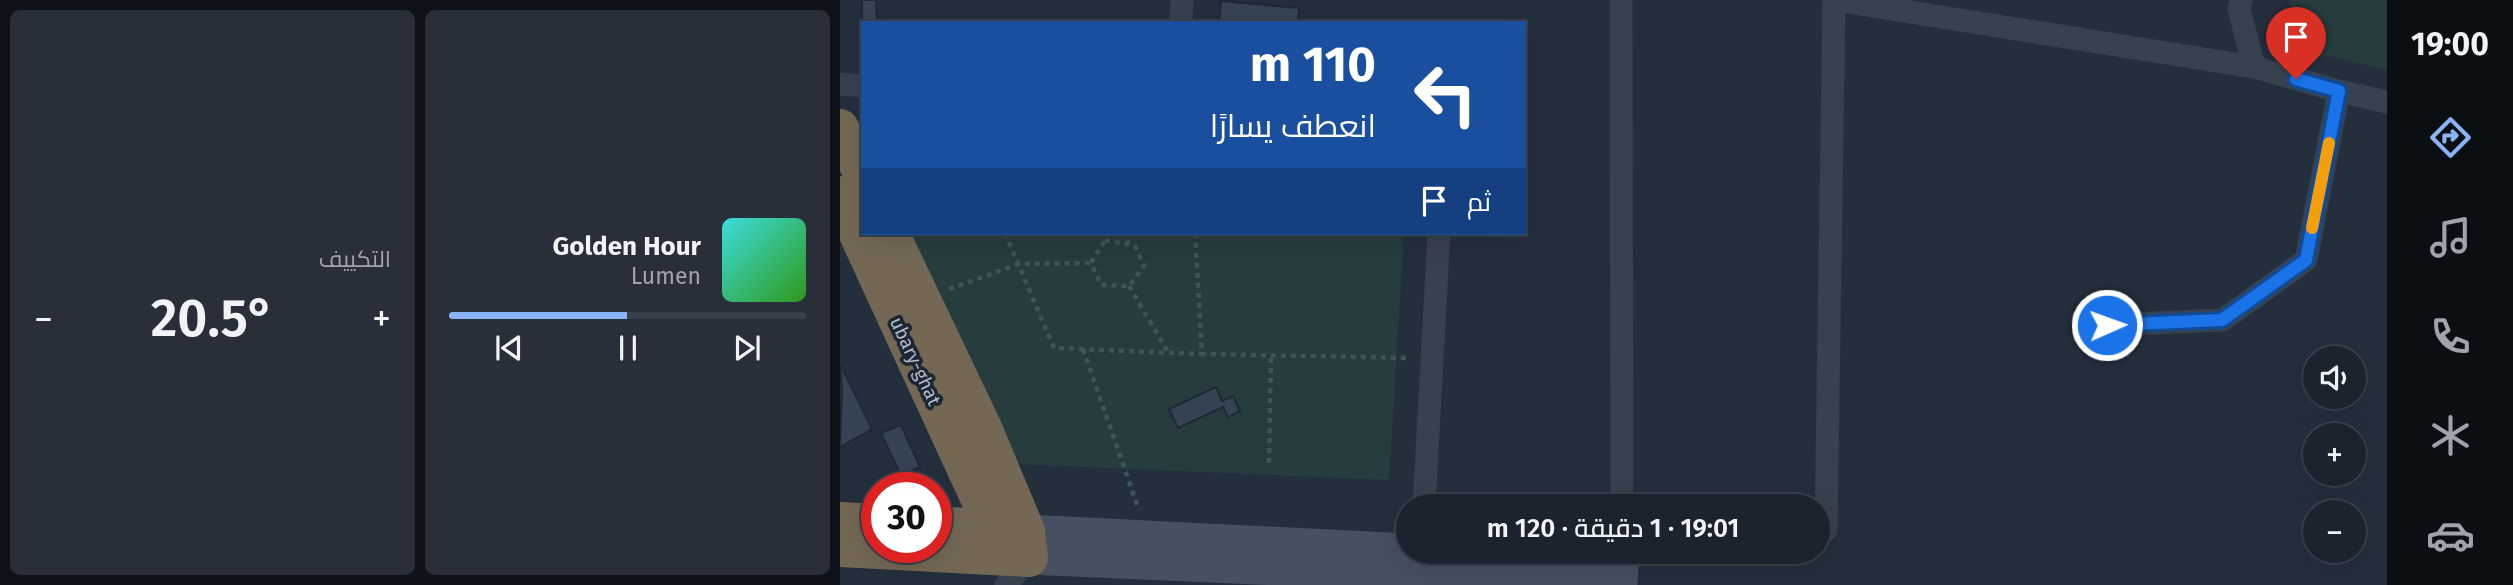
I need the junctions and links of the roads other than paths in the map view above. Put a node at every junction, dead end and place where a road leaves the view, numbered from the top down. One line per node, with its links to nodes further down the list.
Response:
1 (1182, 0): 5 (street)
2 (1621, 0): 18 (street)
3 (1835, 0): 6 (street); 19 (street)
4 (2241, 0): 6 (street)
5 (1181, 21)
6 (2254, 67): 9 (street)
7 (840, 84): 8 (street)
8 (861, 86)
9 (2339, 91): 10 (street); 16 (street)
10 (2387, 102)
11 (840, 128): 12 (highway)
12 (861, 171)
13 (840, 195): 24 (highway, ubary-ghat)
14 (891, 235): 24 (highway, ubary-ghat)
15 (1439, 235): 17 (street)
16 (2107, 325)
17 (1425, 494)
18 (1622, 494)
19 (1827, 494)
20 (840, 521): 21 (highway)
21 (861, 522)
22 (952, 532): 24 (highway)
23 (840, 548): 24 (highway)
24 (1008, 557): 25 (street); 25 (street)
25 (1421, 565): 26 (street)
26 (1625, 573)

